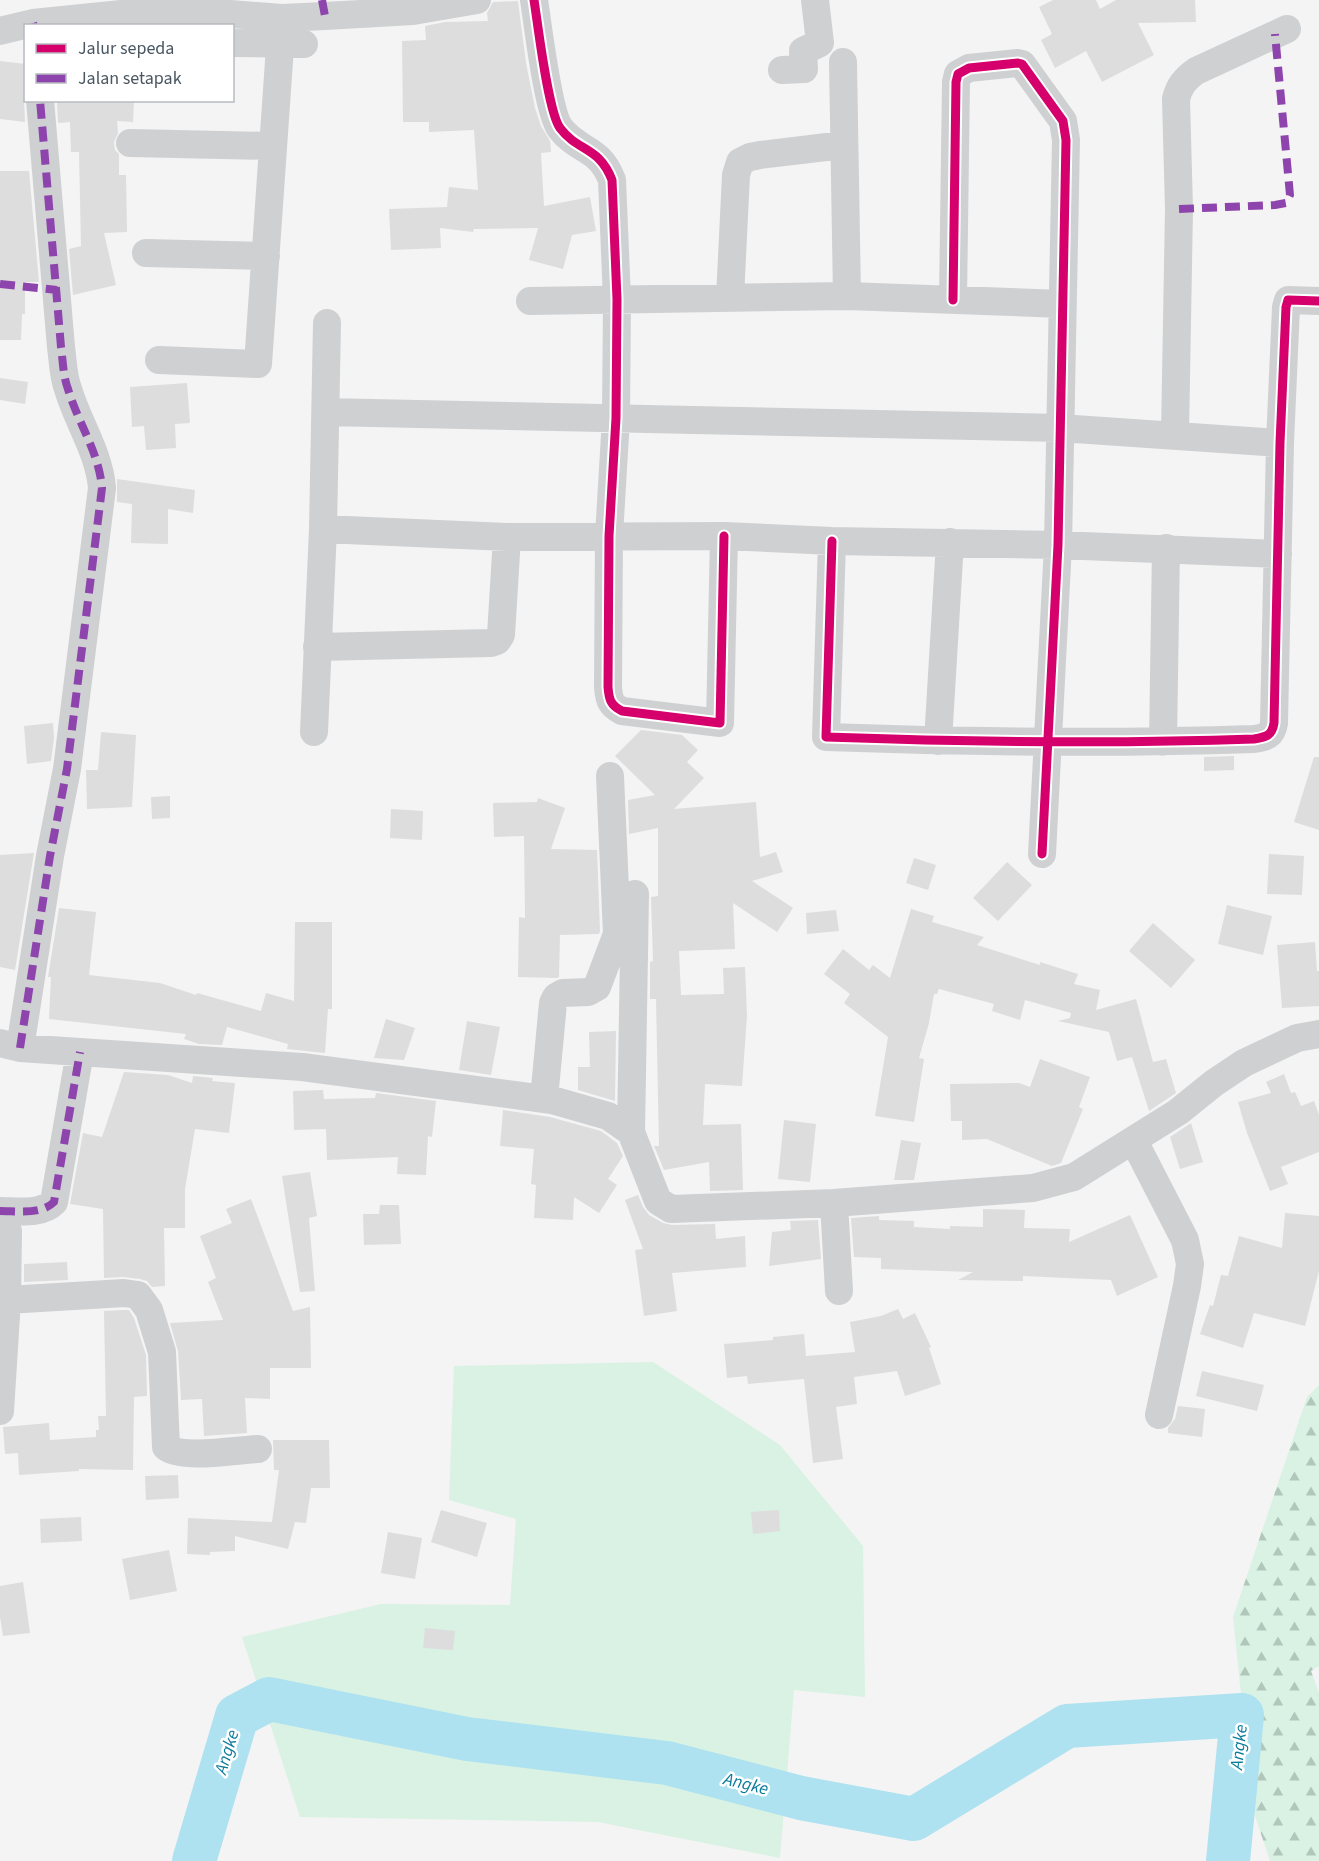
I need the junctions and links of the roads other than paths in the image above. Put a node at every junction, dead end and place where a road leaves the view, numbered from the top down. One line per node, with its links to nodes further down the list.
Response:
1 (477, 0): 4 (street)
2 (534, 0): 21 (street)
3 (815, 0): 12 (street)
4 (324, 8): 9 (street)
5 (42, 24): 9 (street)
6 (24, 27): 8 (street)
7 (1287, 28): 31 (street)
8 (0, 32)
9 (289, 35): 10 (street); 16 (street)
10 (234, 43)
11 (843, 62): 15 (street)
12 (782, 70)
13 (40, 102): 51 (street)
14 (130, 143): 16 (street)
15 (843, 144): 19 (street); 20 (street)
16 (273, 146): 18 (street)
17 (146, 253): 18 (street)
18 (266, 256): 27 (street)
19 (847, 297): 20 (street); 22 (street)
20 (730, 298): 21 (street)
21 (617, 299): 23 (street); 29 (street)
22 (953, 300): 25 (street); 25 (street)
23 (530, 301)
24 (1319, 301): 32 (street)
25 (1062, 304): 30 (street)
26 (327, 323): 28 (street)
27 (159, 360)
28 (326, 412): 29 (street); 33 (street)
29 (616, 418): 30 (street); 34 (street)
30 (1060, 428): 31 (street); 39 (street)
31 (1175, 434): 32 (street)
32 (1280, 443): 41 (street)
33 (322, 529): 36 (street); 42 (street)
34 (609, 536): 35 (street); 35 (street); 36 (street)
35 (724, 536): 37 (street)
36 (507, 537): 42 (street)
37 (832, 541): 38 (street); 44 (street)
38 (950, 542): 39 (street); 44 (street)
39 (1058, 545): 40 (street); 45 (street)
40 (1166, 548): 41 (street); 46 (street)
41 (1278, 554): 46 (street)
42 (317, 647): 43 (street)
43 (314, 732)
44 (939, 741): 45 (street)
45 (1048, 742): 46 (street); 48 (street)
46 (1163, 742)
47 (610, 776): 53 (street)
48 (1042, 854)
49 (635, 894): 54 (street)
50 (1319, 1034): 55 (street)
51 (10, 1046): 52 (street)
52 (80, 1052): 53 (street); 57 (street)
53 (544, 1099): 54 (street)
54 (631, 1132): 56 (street)
55 (1134, 1141): 56 (street); 61 (street)
56 (834, 1203): 58 (street)
57 (0, 1212): 59 (street)
58 (839, 1292)
59 (7, 1299): 60 (street); 62 (street)
60 (0, 1411)
61 (1159, 1415)
62 (258, 1449)

